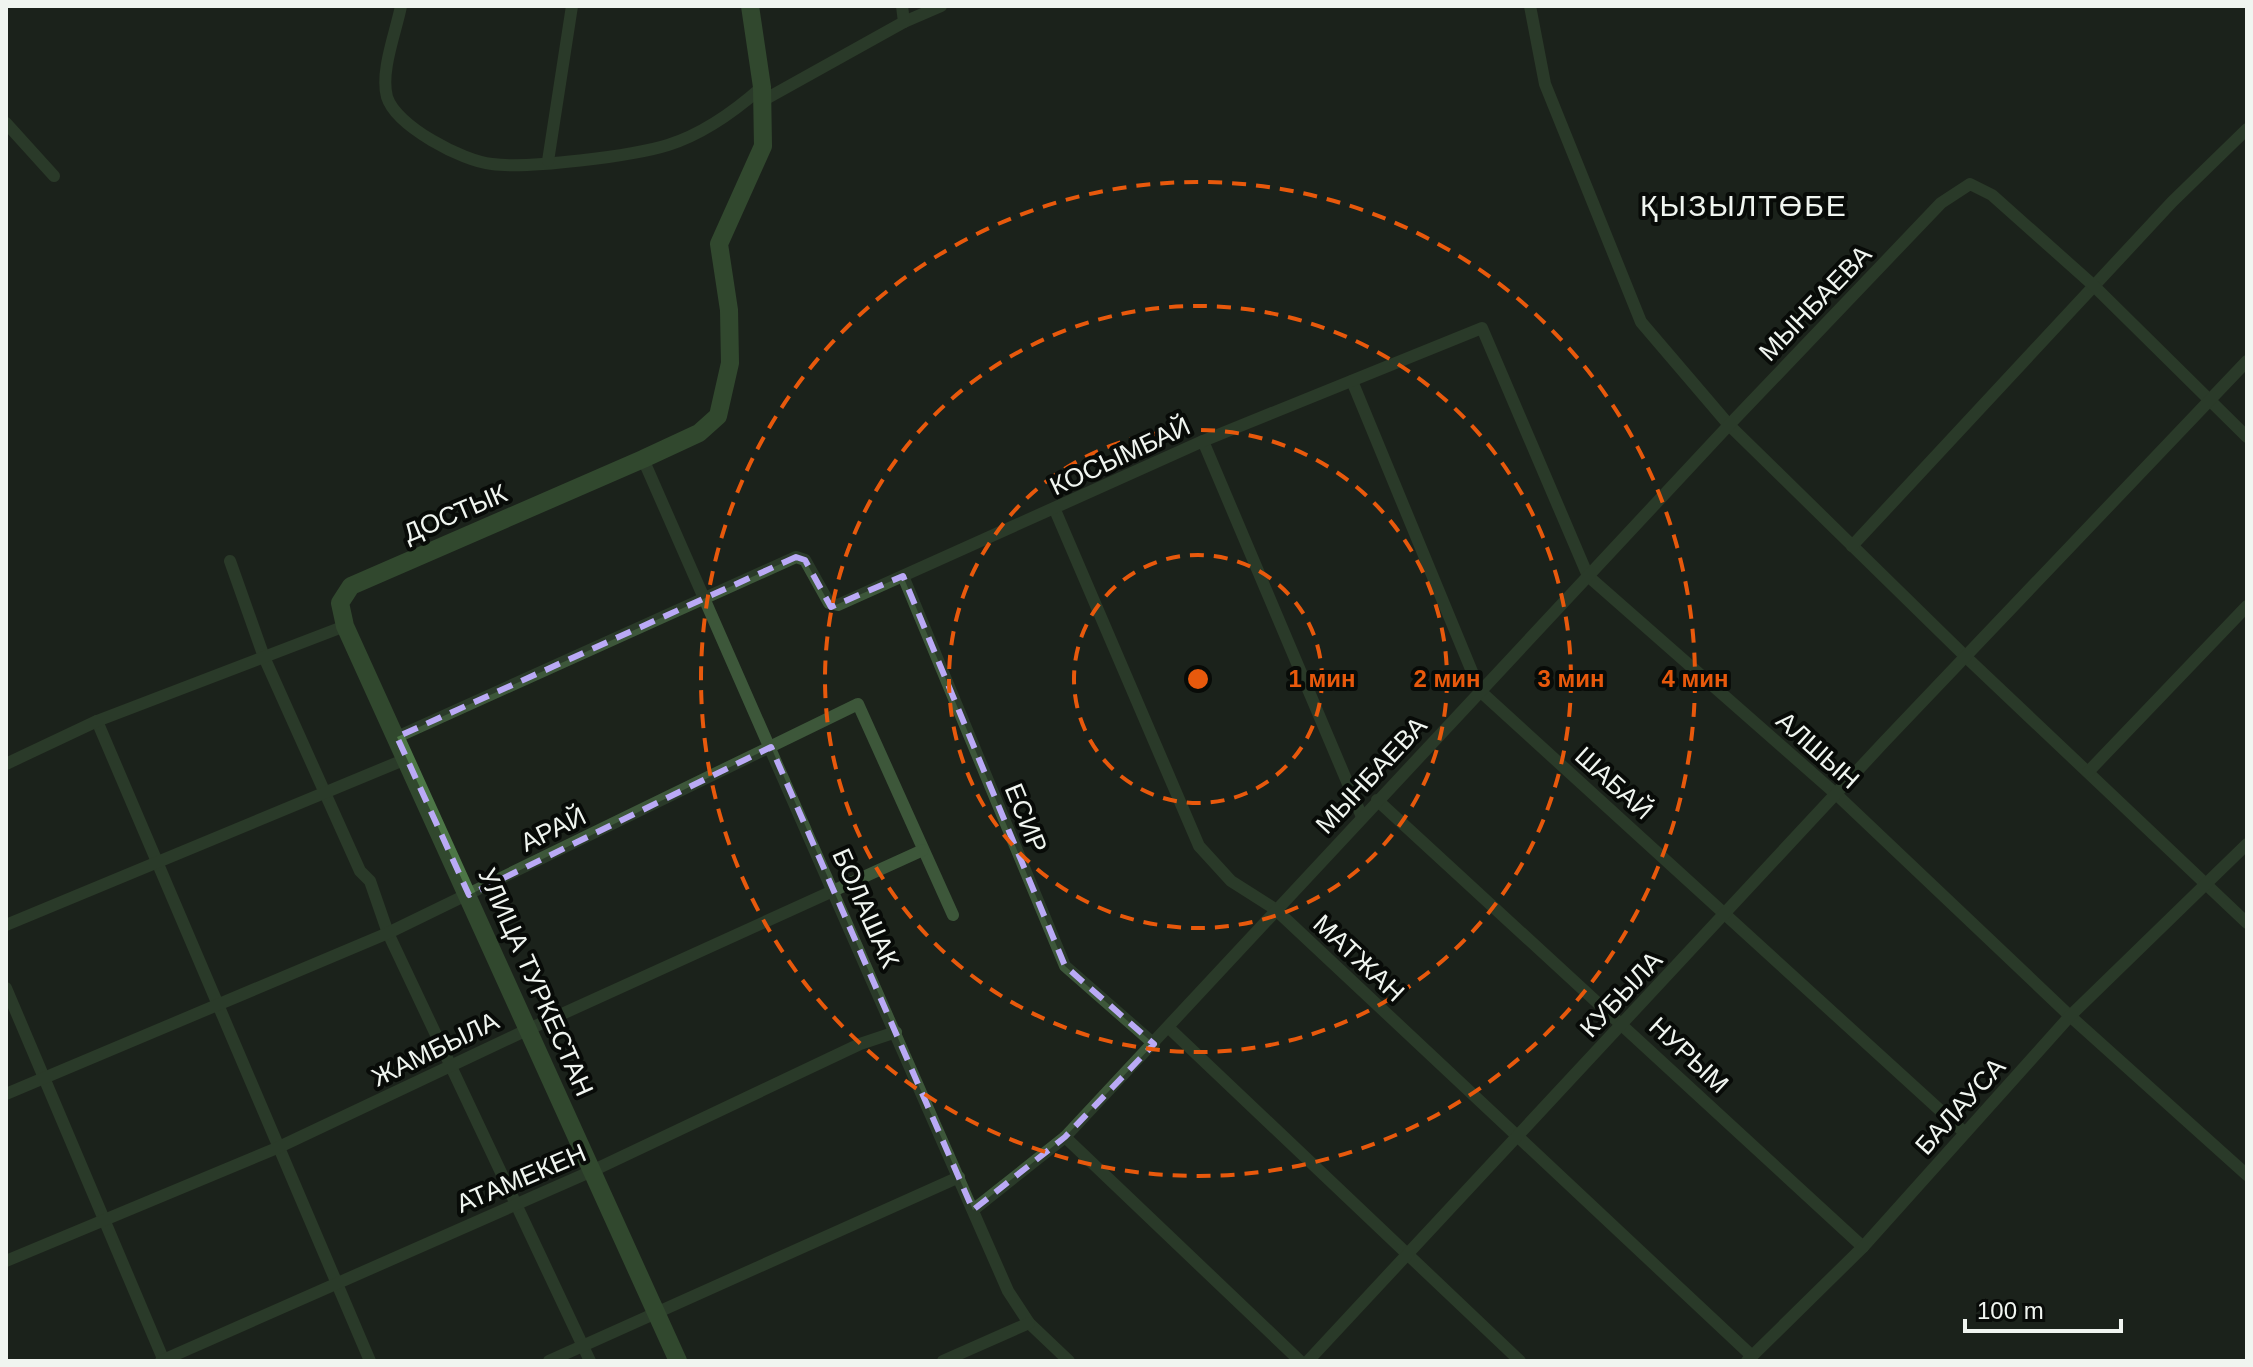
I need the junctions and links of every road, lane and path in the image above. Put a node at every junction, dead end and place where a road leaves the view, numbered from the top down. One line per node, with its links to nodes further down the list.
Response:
1 (401, 6): 11 (street)
2 (572, 6): 11 (street)
3 (750, 6): 8 (street, ДОСТЫК)
4 (902, 6): 7 (street)
5 (941, 6): 7 (street)
6 (1530, 6): 18 (street)
7 (904, 22): 8 (street)
8 (762, 94): 11 (street); 21 (street, ДОСТЫК)
9 (6, 123): 12 (street)
10 (2247, 129): 13 (street)
11 (548, 161)
12 (54, 176)
13 (2093, 285): 17 (street); 18 (street, МЫНБАЕВА); 23 (street)
14 (1482, 328): 16 (street, КОСЫМБАЙ); 26 (street, АЛШЫН)
15 (2247, 361): 17 (street, КУБЫЛА)
16 (1352, 381): 20 (street, КОСЫМБАЙ); 32 (street, ШАБАЙ)
17 (2209, 399): 19 (street); 31 (street, КУБЫЛА)
18 (1729, 425): 23 (street); 26 (street, МЫНБАЕВА)
19 (2247, 437)
20 (1203, 441): 22 (street, КОСЫМБАЙ); 42 (street)
21 (643, 459): 27 (street, БОЛАШАК); 29 (street, ДОСТЫК)
22 (1055, 510): 25 (street, КОСЫМБАЙ); 49 (street, МАТЖАН)
23 (1852, 546): 31 (street)
24 (230, 561): 30 (street)
25 (903, 576): 27 (street, КОСЫМБАЙ); 62 (street, ЕСИР)
26 (1588, 576): 32 (street, МЫНБАЕВА); 40 (street, АЛШЫН)
27 (705, 598): 34 (street); 35 (street, БОЛАШАК)
28 (2247, 606): 38 (street)
29 (345, 626): 30 (street); 34 (street, УЛИЦА ТУРКЕСТАН)
30 (264, 657): 33 (street); 39 (street)
31 (1966, 657): 38 (street); 40 (street, КУБЫЛА)
32 (1480, 691): 41 (street, МЫНБАЕВА); 50 (street, ШАБАЙ)
33 (97, 721): 37 (street); 45 (street)
34 (397, 737): 36 (street, УЛИЦА ТУРКЕСТАН)
35 (771, 747): 44 (street, АРАЙ); 47 (street, БОЛАШАК); 48 (street, АРАЙ)
36 (406, 759): 39 (street); 48 (street, УЛИЦА ТУРКЕСТАН)
37 (6, 764)
38 (2088, 772): 46 (street)
39 (323, 793): 45 (street); 54 (street)
40 (1836, 794): 50 (street, КУБЫЛА); 57 (street, АЛШЫН)
41 (1377, 800): 42 (street, МЫНБАЕВА); 58 (street, НУРЫМ)
42 (1362, 817): 49 (street, МЫНБАЕВА)
43 (2247, 844): 46 (street, БАЛАУСА)
44 (923, 850): 47 (street, ЖАМБЫЛА); 51 (street, АРАЙ)
45 (156, 864): 53 (street); 56 (street)
46 (2208, 885): 52 (street); 57 (street, БАЛАУСА)
47 (835, 891): 60 (street, ЖАМБЫЛА); 61 (street, БОЛАШАК)
48 (469, 895): 54 (street, АРАЙ); 60 (street, УЛИЦА ТУРКЕСТАН)
49 (1275, 909): 59 (street, МЫНБАЕВА); 68 (street, МАТЖАН)
50 (1725, 914): 58 (street, КУБЫЛА); 66 (street, ШАБАЙ)
51 (953, 915)
52 (2247, 923)
53 (6, 925)
54 (388, 933): 56 (street, АРАЙ); 63 (street)
55 (6, 988): 64 (street)
56 (216, 1006): 64 (street, АРАЙ); 69 (street)
57 (2070, 1016): 66 (street, БАЛАУСА); 71 (street, АЛШЫН)
58 (1624, 1024): 68 (street, КУБЫЛА); 76 (street, НУРЫМ)
59 (1169, 1028): 62 (street, МЫНБАЕВА); 77 (street)
60 (529, 1029): 63 (street, ЖАМБЫЛА); 70 (street, УЛИЦА ТУРКЕСТАН)
61 (896, 1032): 70 (street, АТАМЕКЕН); 72 (street, БОЛАШАК)
62 (1154, 1044): 67 (street, МЫНБАЕВА)
63 (450, 1067): 69 (street, ЖАМБЫЛА); 73 (street)
64 (45, 1078): 65 (street, АРАЙ); 75 (street)
65 (6, 1094)
66 (1965, 1133): 76 (street, БАЛАУСА)
67 (1065, 1137): 74 (street, МЫНБАЕВА); 91 (street)
68 (1519, 1137): 77 (street, КУБЫЛА); 83 (street, МАТЖАН)
69 (277, 1148): 75 (street, ЖАМБЫЛА); 79 (street)
70 (592, 1171): 73 (street, АТАМЕКЕН); 80 (street, УЛИЦА ТУРКЕСТАН)
71 (2247, 1175)
72 (959, 1177): 74 (street, БОЛАШАК); 80 (street)
73 (513, 1204): 79 (street, АТАМЕКЕН); 82 (street)
74 (973, 1210): 81 (street, БОЛАШАК)
75 (105, 1220): 78 (street, ЖАМБЫЛА); 84 (street)
76 (1863, 1247): 83 (street, БАЛАУСА)
77 (1410, 1253): 92 (street, КУБЫЛА); 93 (street)
78 (6, 1261)
79 (336, 1283): 84 (street, АТАМЕКЕН); 85 (street)
80 (656, 1313): 82 (street); 88 (street, УЛИЦА ТУРКЕСТАН)
81 (1029, 1323): 89 (street); 90 (street, БОЛАШАК)
82 (583, 1346): 86 (street); 87 (street)
83 (1750, 1358)
84 (163, 1361)
85 (370, 1361)
86 (549, 1361)
87 (590, 1361)
88 (678, 1361)
89 (943, 1361)
90 (1069, 1361)
91 (1300, 1361)
92 (1308, 1361)
93 (1520, 1361)

